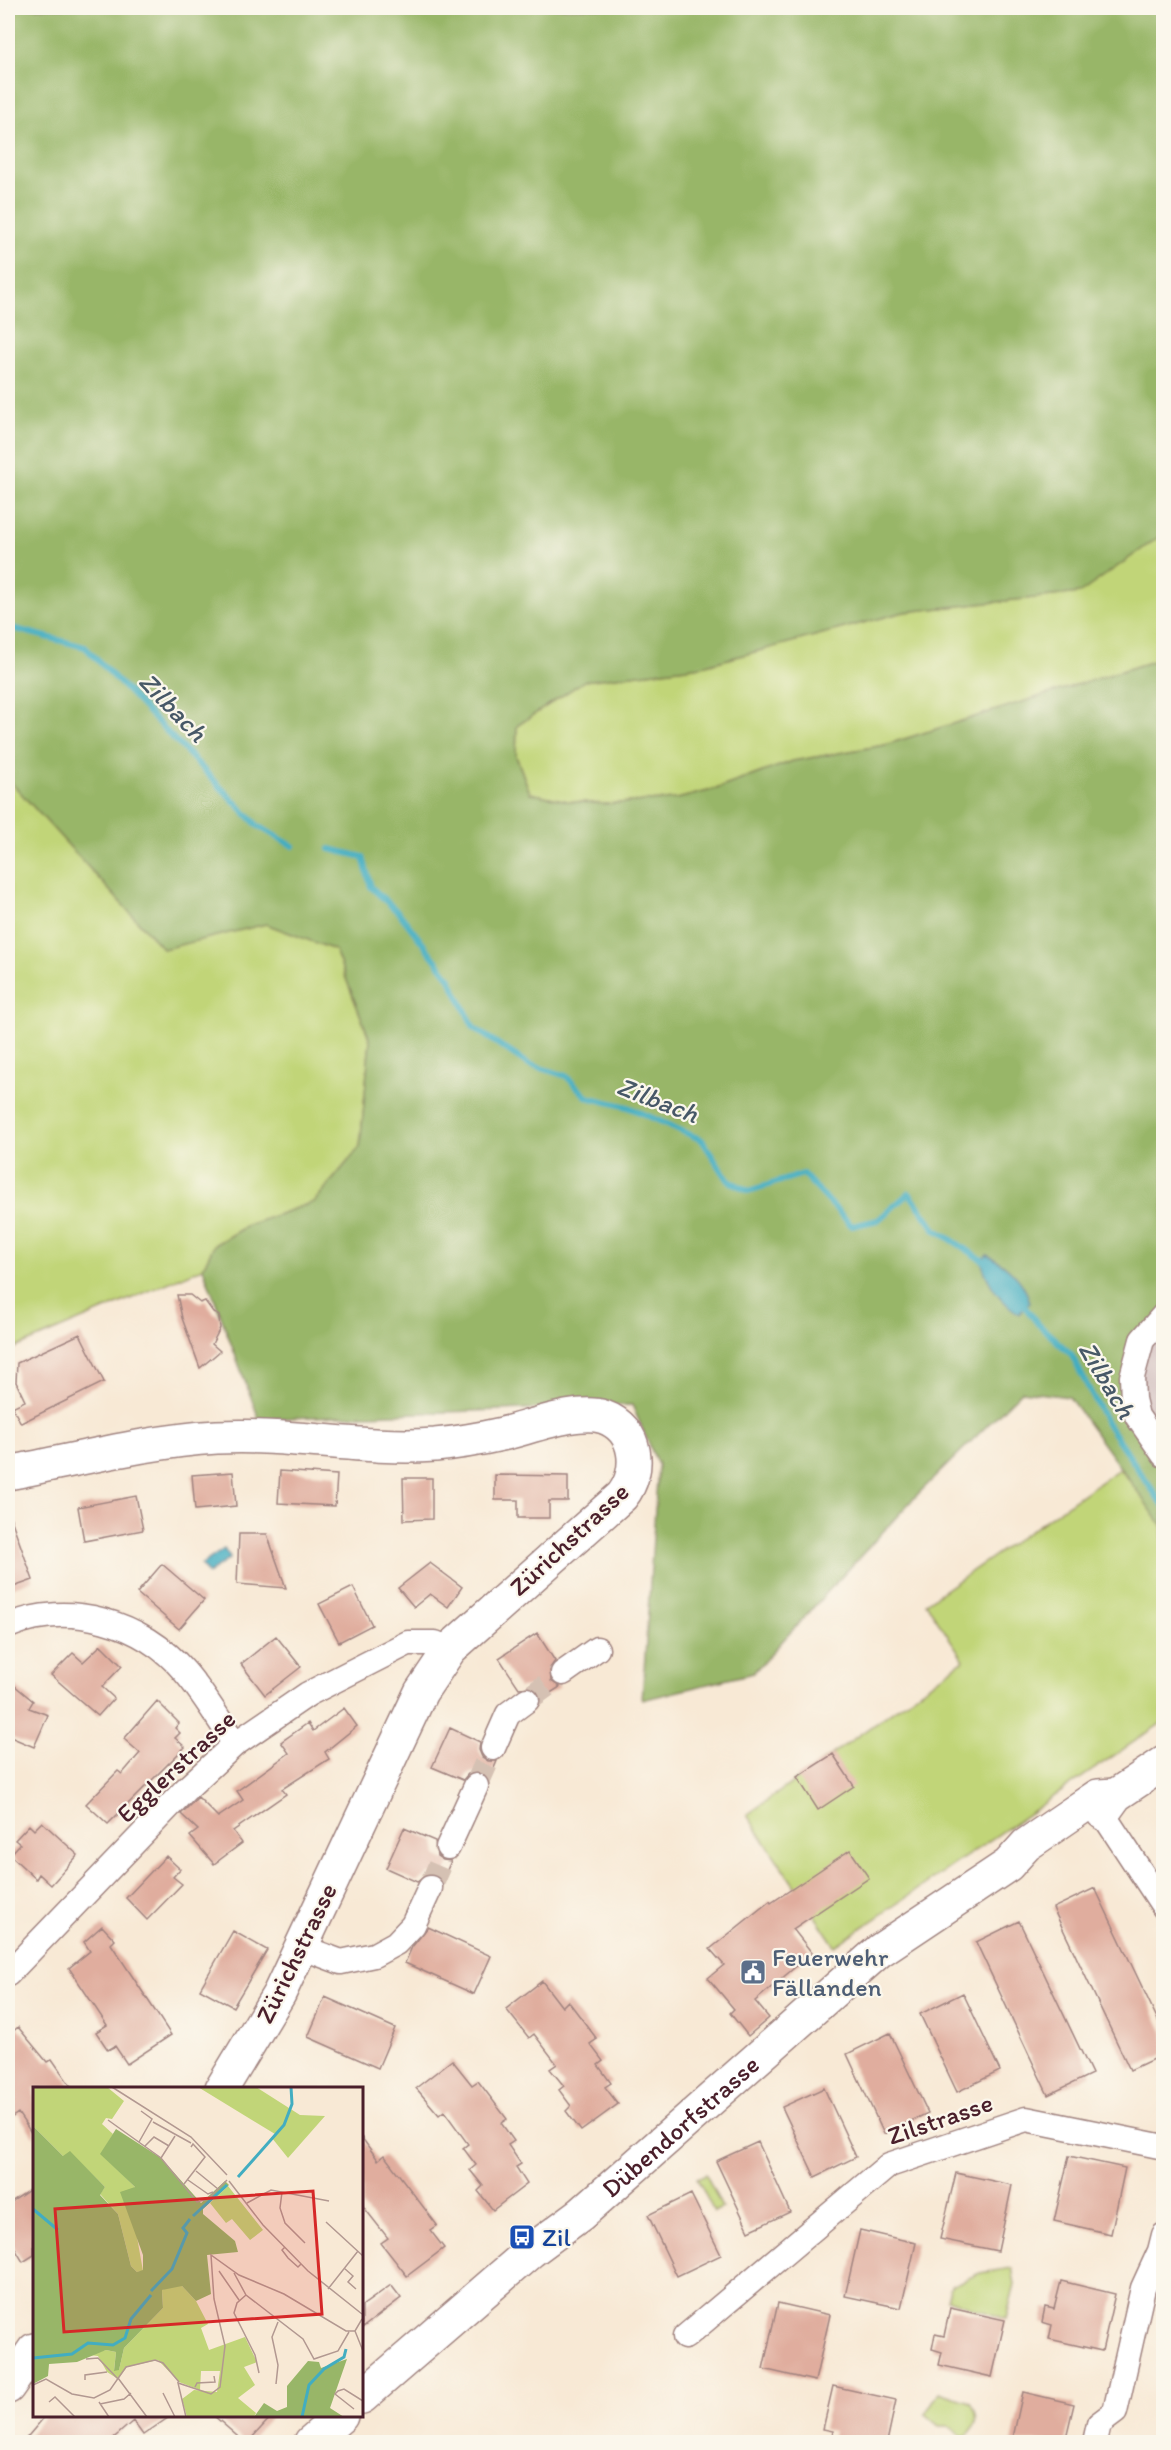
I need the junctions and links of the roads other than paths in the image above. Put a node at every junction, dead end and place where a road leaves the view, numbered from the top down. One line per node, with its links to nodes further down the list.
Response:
1 (1164, 1315): 2 (street)
2 (1164, 1455)
3 (8, 1473): 5 (main road, Zürichstrasse)
4 (8, 1626): 9 (street)
5 (450, 1649): 9 (street, Egglerstrasse); 17 (main road, Zürichstrasse)
6 (597, 1649): 7 (street)
7 (563, 1673)
8 (527, 1700): 10 (street)
9 (235, 1743): 18 (street, Egglerstrasse)
10 (493, 1748)
11 (1164, 1763): 13 (main road, Dübendorfstrasse)
12 (476, 1786): 14 (street)
13 (1109, 1804): 16 (street); 25 (main road, Dübendorfstrasse)
14 (448, 1847)
15 (430, 1888): 17 (street)
16 (1164, 1907)
17 (301, 1947): 19 (main road, Zürichstrasse)
18 (8, 1974)
19 (223, 2087)
20 (1164, 2147): 22 (street, Zilstrasse)
21 (1164, 2235): 28 (street)
22 (685, 2337)
23 (33, 2351): 24 (main road)
24 (8, 2387)
25 (363, 2396)
26 (339, 2417): 27 (main road)
27 (311, 2442)
28 (1095, 2442)

